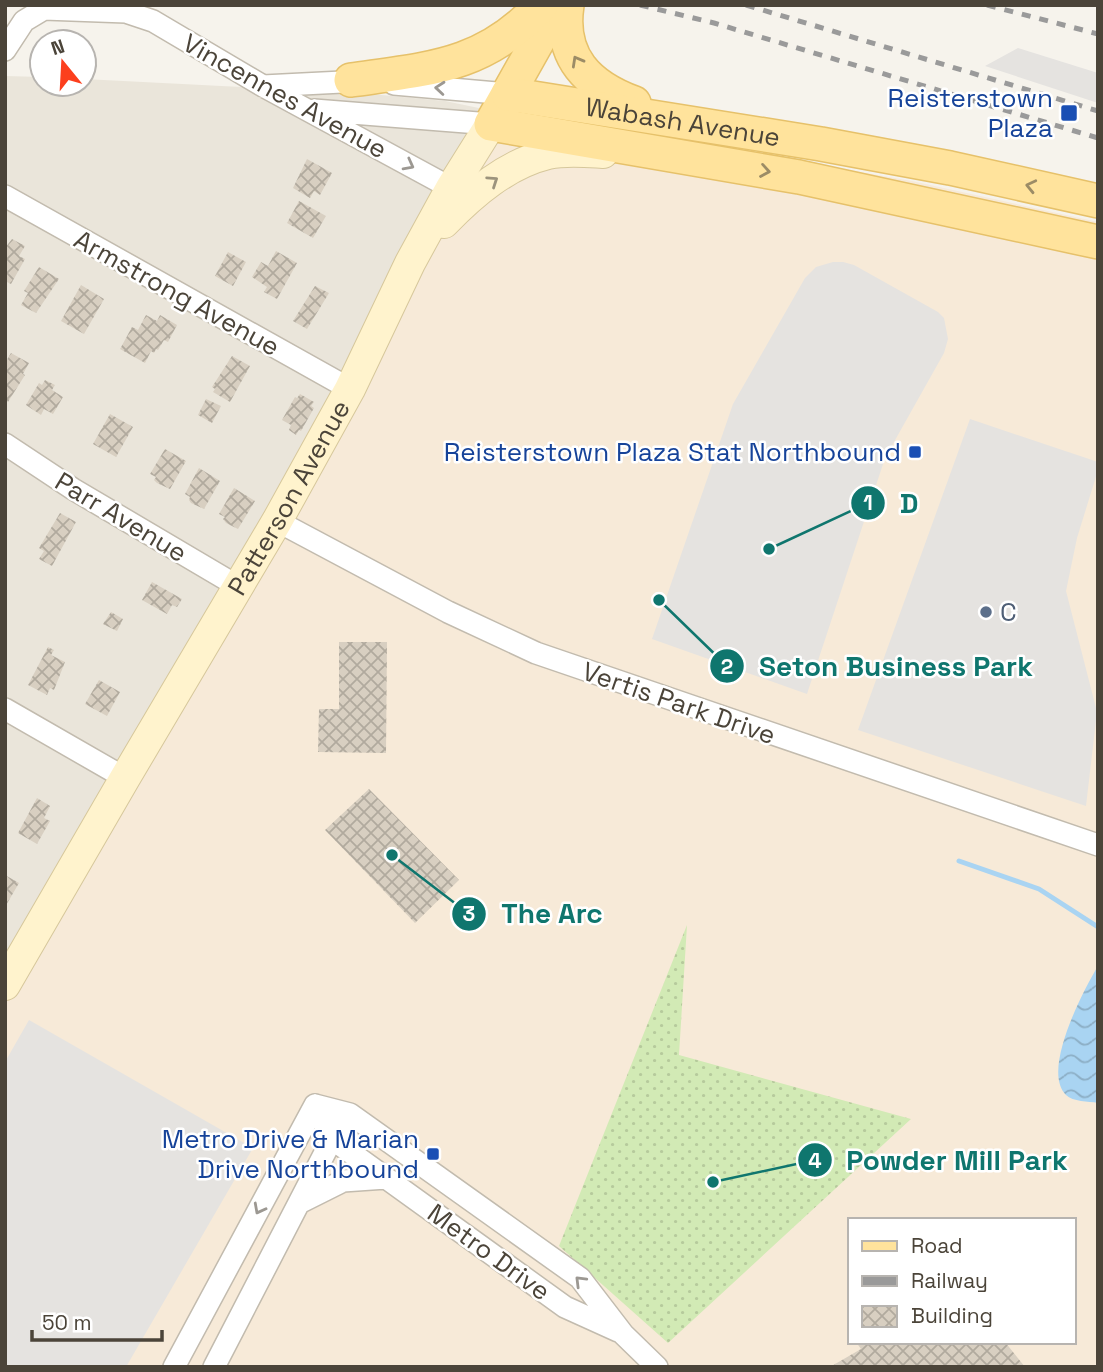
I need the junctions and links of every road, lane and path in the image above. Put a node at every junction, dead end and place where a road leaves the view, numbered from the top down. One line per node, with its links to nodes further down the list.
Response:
1 (541, 5): 5 (main road)
2 (558, 5): 7 (main road, Patterson Avenue)
3 (567, 5): 10 (main road, one-way to 3)
4 (5, 50): 6 (street, Vincennes Avenue)
5 (351, 80): 6 (street, Wabash Avenue); 7 (street, Wabash Avenue, one-way to 5)
6 (263, 86): 8 (street, Vincennes Avenue)
7 (508, 94): 9 (main road, Patterson Avenue); 10 (main road, Wabash Avenue)
8 (305, 109): 9 (street, Wabash Avenue); 12 (street, Vincennes Avenue, one-way to 12)
9 (491, 124): 11 (main road, Wabash Avenue); 12 (main road, Patterson Avenue)
10 (699, 124): 14 (main road, Wabash Avenue, one-way to 10)
11 (698, 159): 15 (main road, Wabash Avenue, one-way to 15); 16 (main road, one-way to 11)
12 (452, 188): 16 (main road, Patterson Avenue)
13 (5, 197): 17 (street, Armstrong Avenue)
14 (1098, 201)
15 (1098, 242)
16 (410, 263): 17 (main road, Patterson Avenue)
17 (350, 388): 19 (main road, Patterson Avenue)
18 (5, 444): 20 (street, Parr Avenue)
19 (277, 521): 20 (main road, Patterson Avenue); 23 (street, Vertis Park Drive)
20 (239, 587): 22 (main road, Patterson Avenue)
21 (5, 709): 22 (street)
22 (125, 778): 24 (main road, Patterson Avenue)
23 (1098, 845)
24 (8, 973)
25 (315, 1105): 26 (street, Metro Drive); 27 (street, Metro Drive); 31 (street, one-way to 31)
26 (350, 1114): 27 (street); 30 (street, Metro Drive, one-way to 26)
27 (332, 1139): 28 (street, Metro Drive); 29 (street)
28 (386, 1178): 29 (street); 30 (street, Metro Drive)
29 (299, 1203): 32 (street)
30 (623, 1334): 33 (street, Metro Drive)
31 (174, 1367)
32 (214, 1367)
33 (657, 1367)

